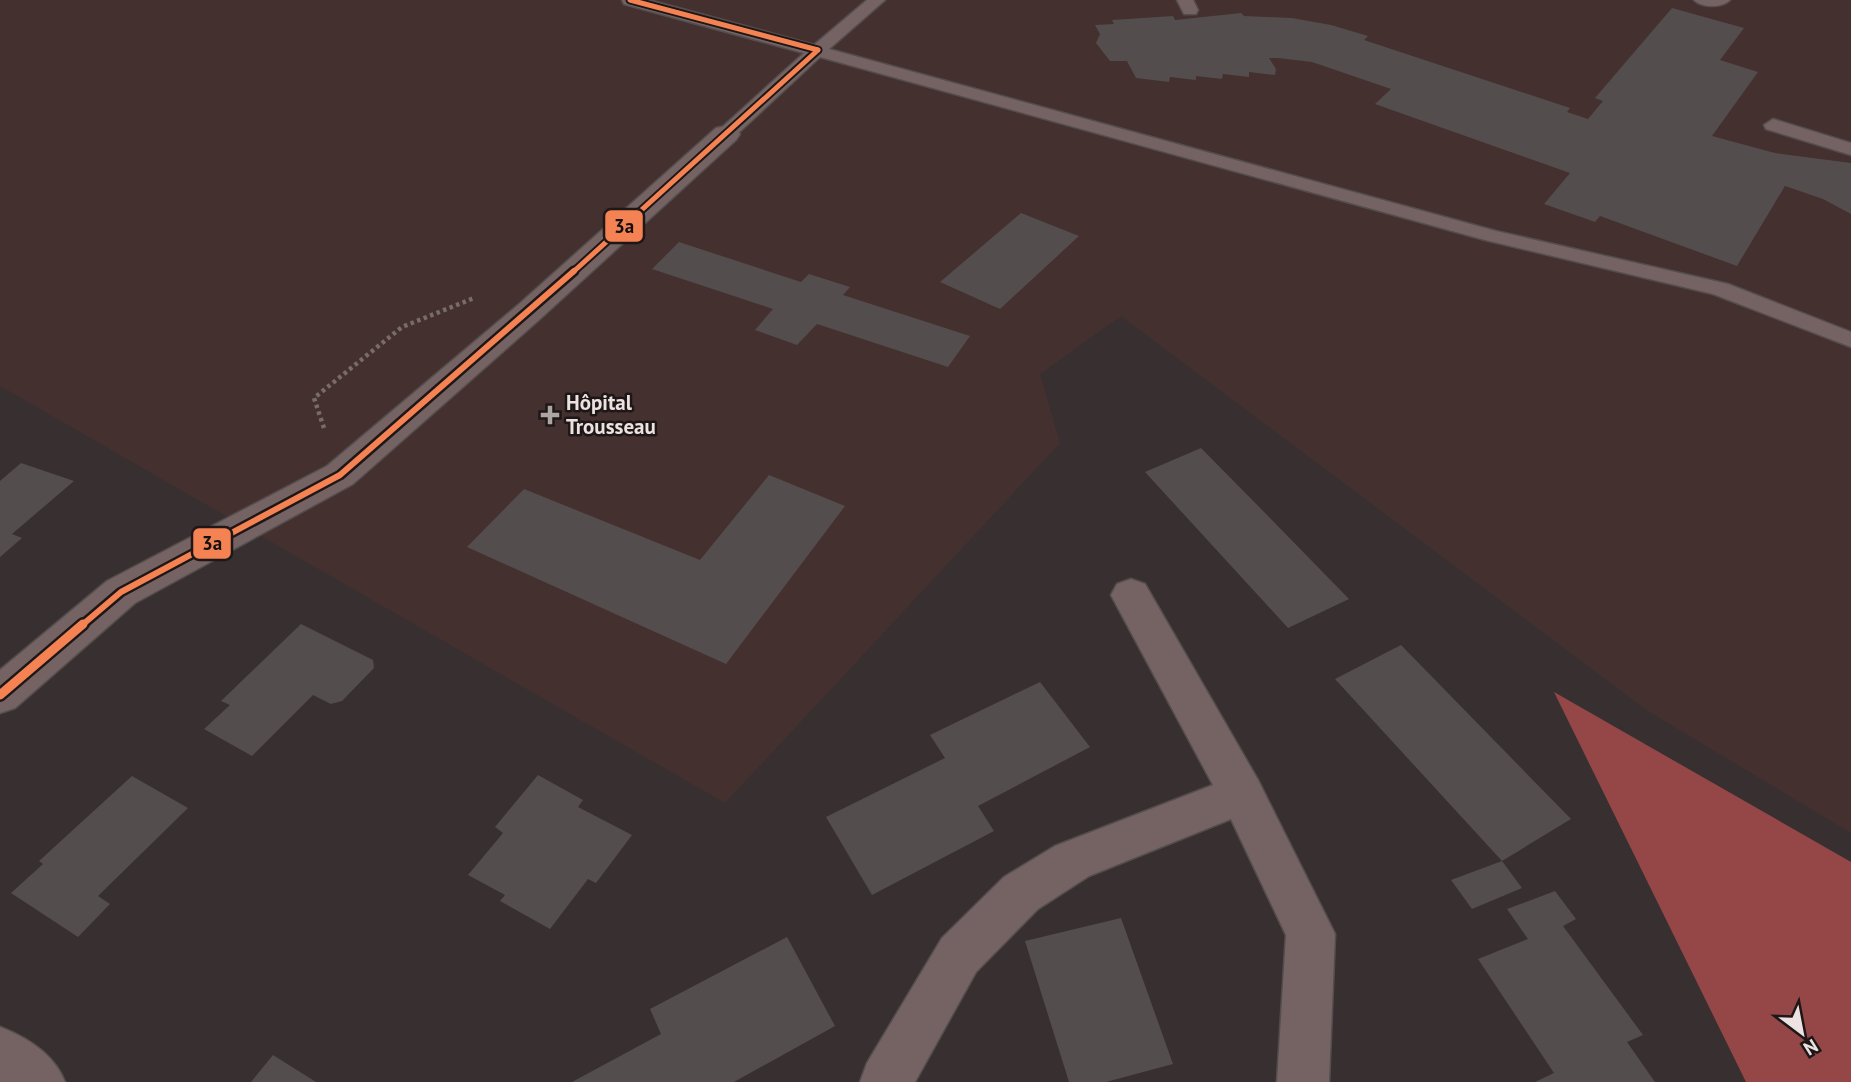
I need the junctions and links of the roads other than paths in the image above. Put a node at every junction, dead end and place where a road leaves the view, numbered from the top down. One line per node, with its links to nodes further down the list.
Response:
1 (630, 0): 5 (lane)
2 (877, 0): 5 (lane)
3 (1702, 0): 4 (lane)
4 (1722, 0)
5 (818, 50): 7 (lane); 9 (lane)
6 (1773, 125): 8 (lane)
7 (726, 134): 11 (street)
8 (1851, 149)
9 (1851, 340)
10 (1131, 596): 12 (street)
11 (0, 695)
12 (1242, 794): 15 (street); 16 (street)
13 (0, 1053): 14 (street)
14 (39, 1082)
15 (886, 1082)
16 (1303, 1082)

